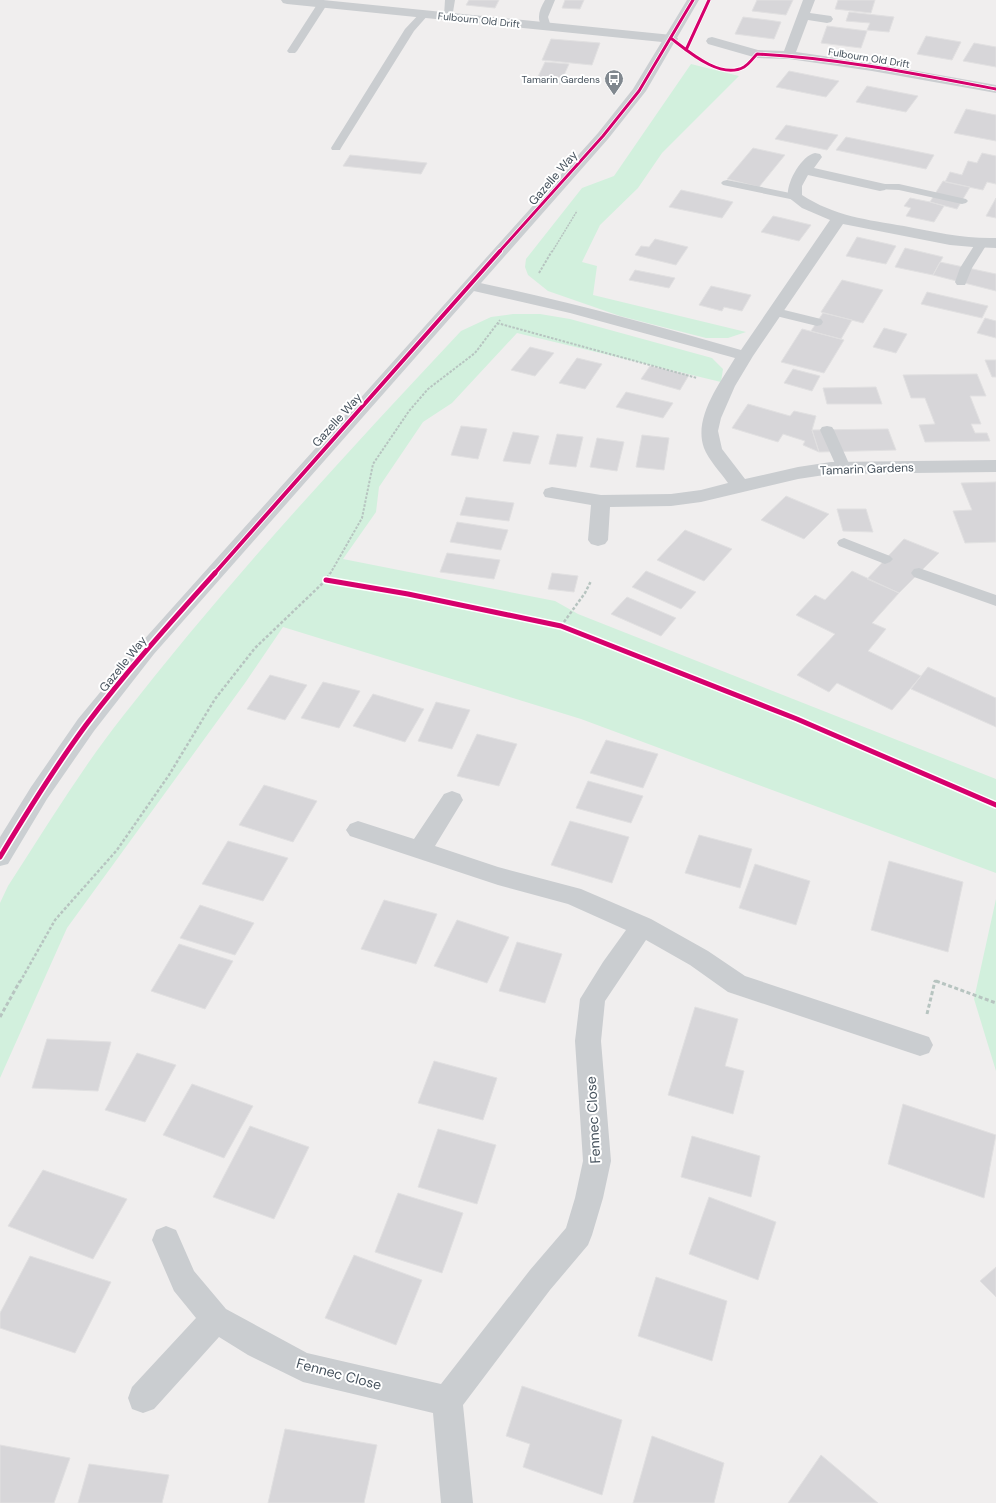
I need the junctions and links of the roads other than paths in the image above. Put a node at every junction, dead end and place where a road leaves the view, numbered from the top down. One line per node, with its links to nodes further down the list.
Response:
1 (287, 0): 6 (street, Fulbourn Old Drift)
2 (450, 0): 8 (lane)
3 (550, 0): 11 (lane)
4 (693, 0): 12 (street, Gazelle Way)
5 (809, 0): 9 (street)
6 (322, 3): 7 (street, Fulbourn Old Drift); 14 (lane)
7 (424, 14): 8 (street, Fulbourn Old Drift); 19 (lane)
8 (450, 16): 11 (street, Fulbourn Old Drift)
9 (803, 16): 10 (street); 16 (street)
10 (826, 19)
11 (546, 27): 12 (street, Fulbourn Old Drift)
12 (672, 39): 29 (street, Gazelle Way)
13 (712, 41): 15 (street, Fulbourn Old Drift)
14 (292, 51)
15 (757, 54): 16 (street, Fulbourn Old Drift); 17 (street)
16 (789, 55): 18 (street, Fulbourn Old Drift)
17 (743, 67)
18 (996, 89)
19 (336, 148)
20 (815, 157): 21 (street)
21 (805, 170): 23 (street); 24 (street)
22 (727, 183): 24 (lane)
23 (880, 187): 25 (lane)
24 (795, 197): 26 (street)
25 (962, 201)
26 (839, 218): 27 (street); 30 (street)
27 (989, 243): 28 (lane)
28 (961, 282)
29 (471, 286): 32 (street); 47 (street, Gazelle Way)
30 (776, 312): 31 (lane); 32 (street)
31 (817, 322)
32 (745, 356): 36 (street)
33 (827, 430): 35 (lane)
34 (996, 466): 35 (street, Tamarin Gardens)
35 (844, 468): 36 (street, Tamarin Gardens)
36 (740, 486): 38 (street, Tamarin Gardens)
37 (552, 493): 38 (street, Tamarin Gardens)
38 (601, 501): 39 (street)
39 (598, 540)
40 (844, 543): 41 (lane)
41 (885, 559)
42 (919, 573): 43 (lane)
43 (996, 601)
44 (452, 800): 46 (street)
45 (358, 830): 46 (street)
46 (418, 851): 48 (street)
47 (0, 857)
48 (642, 926): 49 (street); 53 (street, Fennec Close)
49 (920, 1045)
50 (166, 1240): 51 (street, Fennec Close)
51 (216, 1319): 52 (street); 53 (street, Fennec Close)
52 (143, 1398)
53 (448, 1401): 54 (street)
54 (457, 1503)

